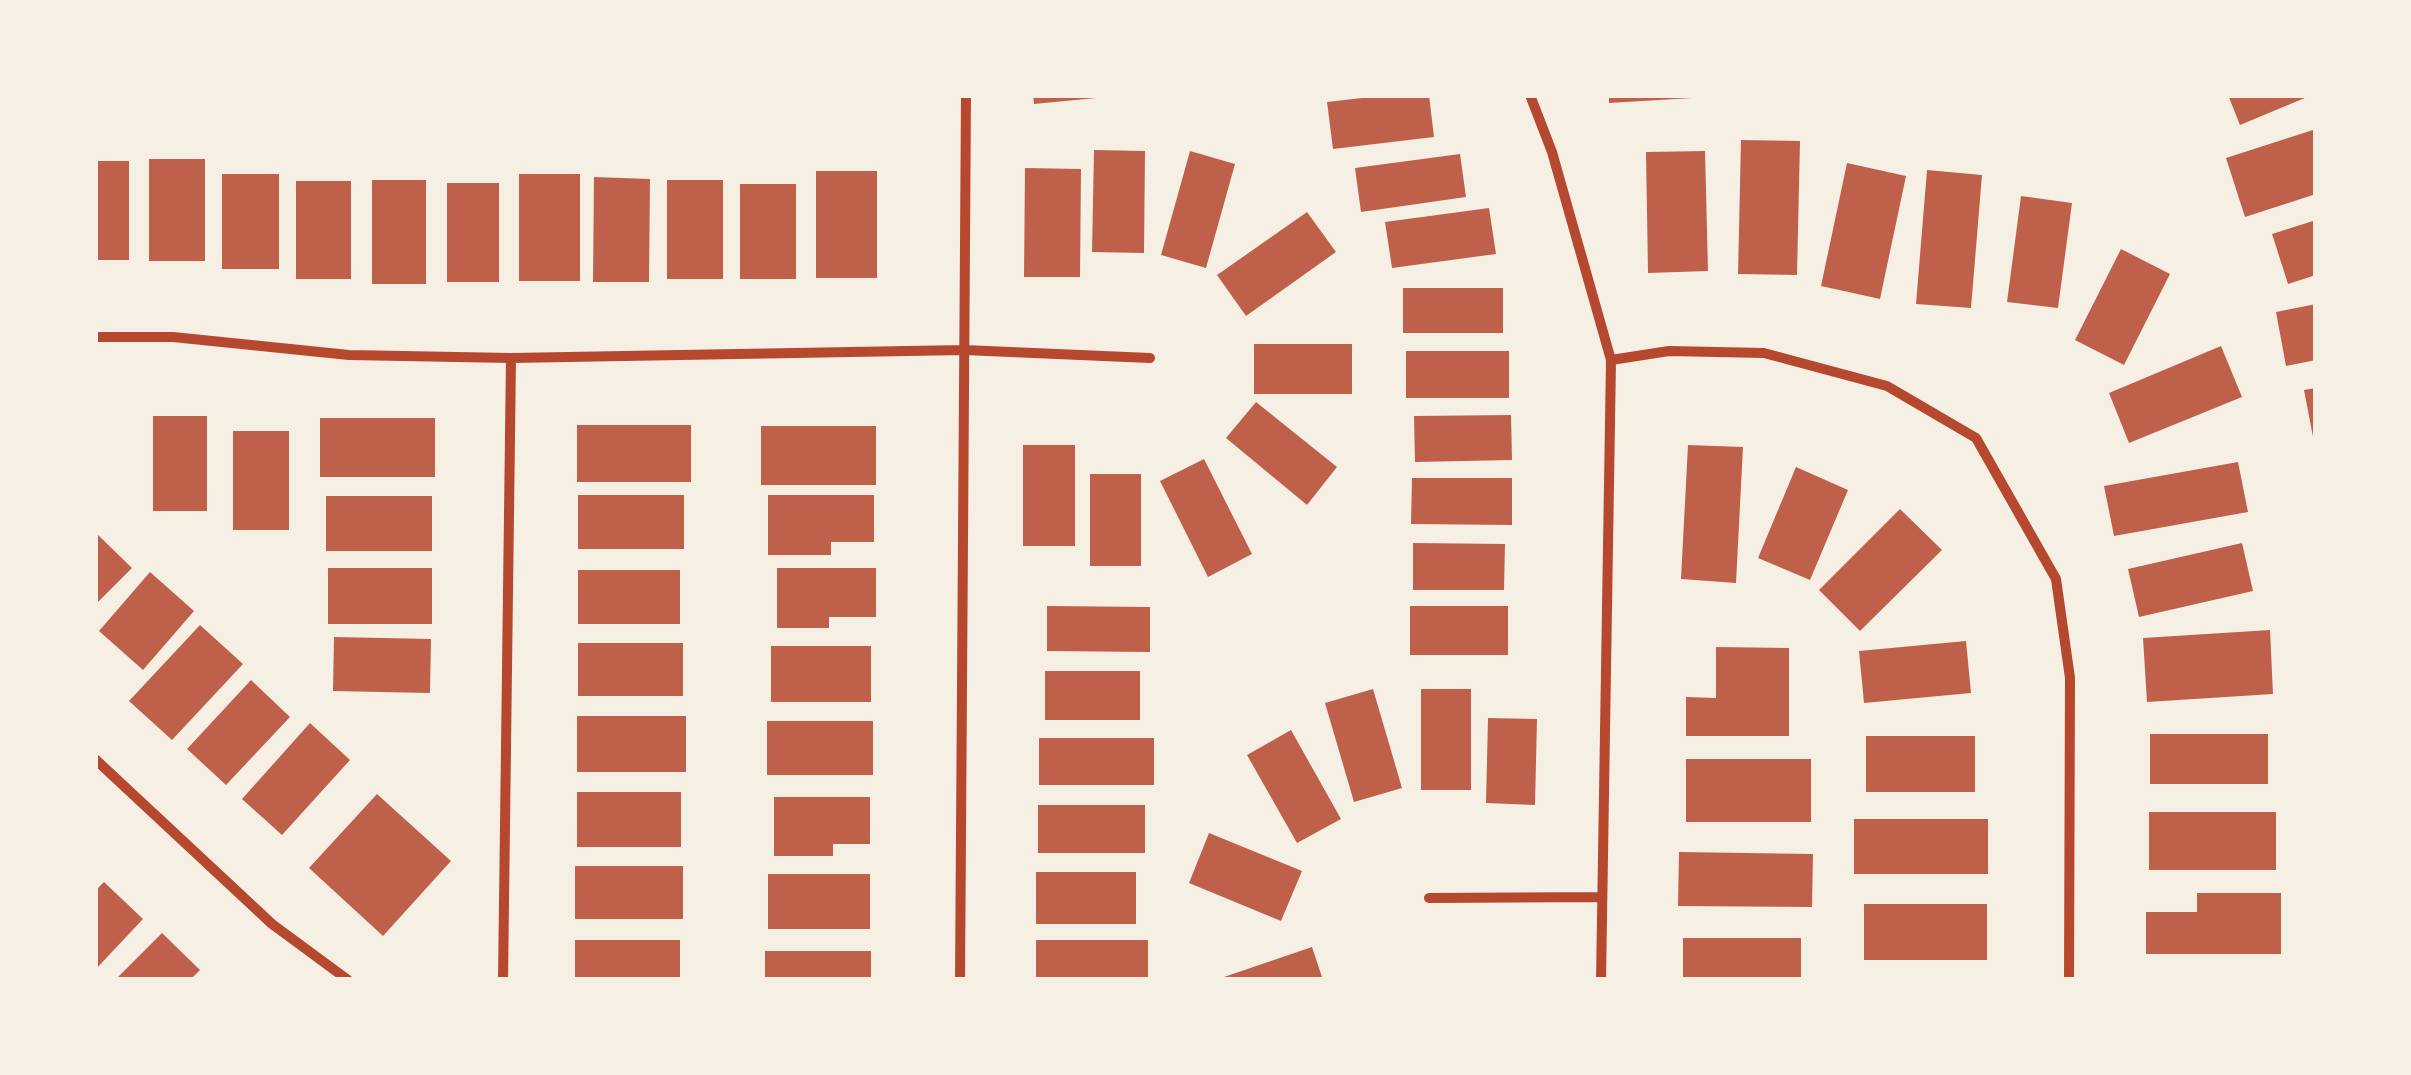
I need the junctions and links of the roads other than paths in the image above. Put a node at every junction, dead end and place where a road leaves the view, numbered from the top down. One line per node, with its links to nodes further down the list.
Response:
1 (966, 95): 4 (street)
2 (1530, 95): 7 (street)
3 (95, 337): 5 (street)
4 (964, 350): 5 (street); 6 (street); 13 (street)
5 (511, 358): 12 (street)
6 (1150, 358)
7 (1611, 360): 9 (street); 15 (street)
8 (95, 759): 11 (street)
9 (1602, 897): 10 (street); 14 (street)
10 (1429, 898)
11 (348, 980)
12 (504, 980)
13 (960, 980)
14 (1601, 980)
15 (2069, 980)

